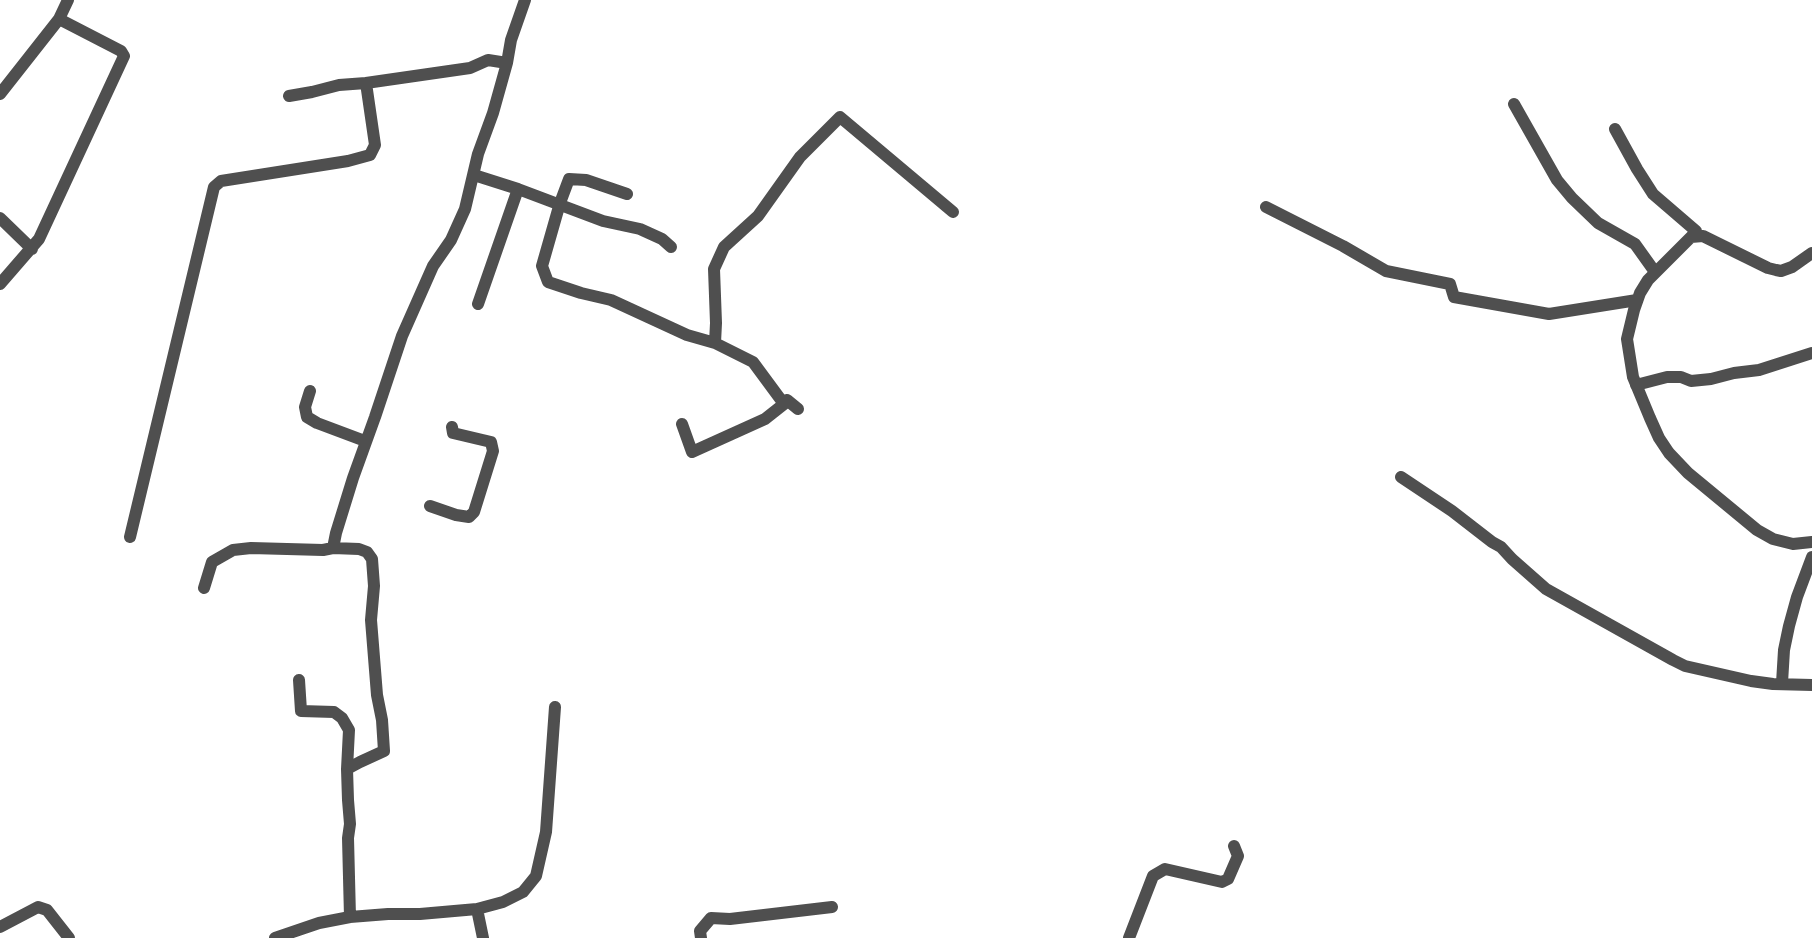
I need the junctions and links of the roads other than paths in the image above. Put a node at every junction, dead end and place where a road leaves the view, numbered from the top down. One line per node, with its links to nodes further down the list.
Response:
1 (68, 0): 3 (street)
2 (525, 0): 4 (street)
3 (59, 19): 6 (street); 19 (street)
4 (507, 63): 5 (street); 10 (street)
5 (366, 82): 7 (street); 36 (street)
6 (0, 94)
7 (289, 96)
8 (1514, 104): 21 (street)
9 (1616, 129): 17 (street)
10 (474, 175): 11 (street); 33 (street)
11 (518, 189): 13 (street); 24 (street)
12 (627, 194): 13 (street)
13 (560, 203): 18 (street); 25 (street)
14 (1266, 207): 23 (street)
15 (953, 212): 25 (street)
16 (0, 218): 19 (street)
17 (1691, 237): 20 (street); 21 (street)
18 (671, 247)
19 (32, 249): 22 (street)
20 (1812, 253)
21 (1655, 272): 23 (street)
22 (0, 284)
23 (1637, 300): 27 (street)
24 (478, 304)
25 (715, 343): 29 (street)
26 (1812, 353): 27 (street)
27 (1636, 385): 37 (street)
28 (310, 391): 33 (street)
29 (784, 404): 30 (street); 31 (street)
30 (798, 410)
31 (682, 424)
32 (452, 427): 35 (street)
33 (365, 441): 38 (street)
34 (1401, 477): 42 (street)
35 (430, 506)
36 (130, 537)
37 (1812, 542)
38 (333, 548): 40 (street); 45 (street)
39 (1812, 557): 42 (street)
40 (204, 588)
41 (299, 680): 45 (street)
42 (1782, 683): 43 (street)
43 (1812, 685)
44 (555, 707): 48 (street)
45 (347, 770): 49 (street)
46 (1234, 846): 55 (street)
47 (832, 907): 54 (street)
48 (477, 909): 49 (street); 53 (street)
49 (350, 917): 52 (street)
50 (0, 927): 51 (street)
51 (69, 938)
52 (275, 938)
53 (483, 938)
54 (701, 938)
55 (1129, 938)

